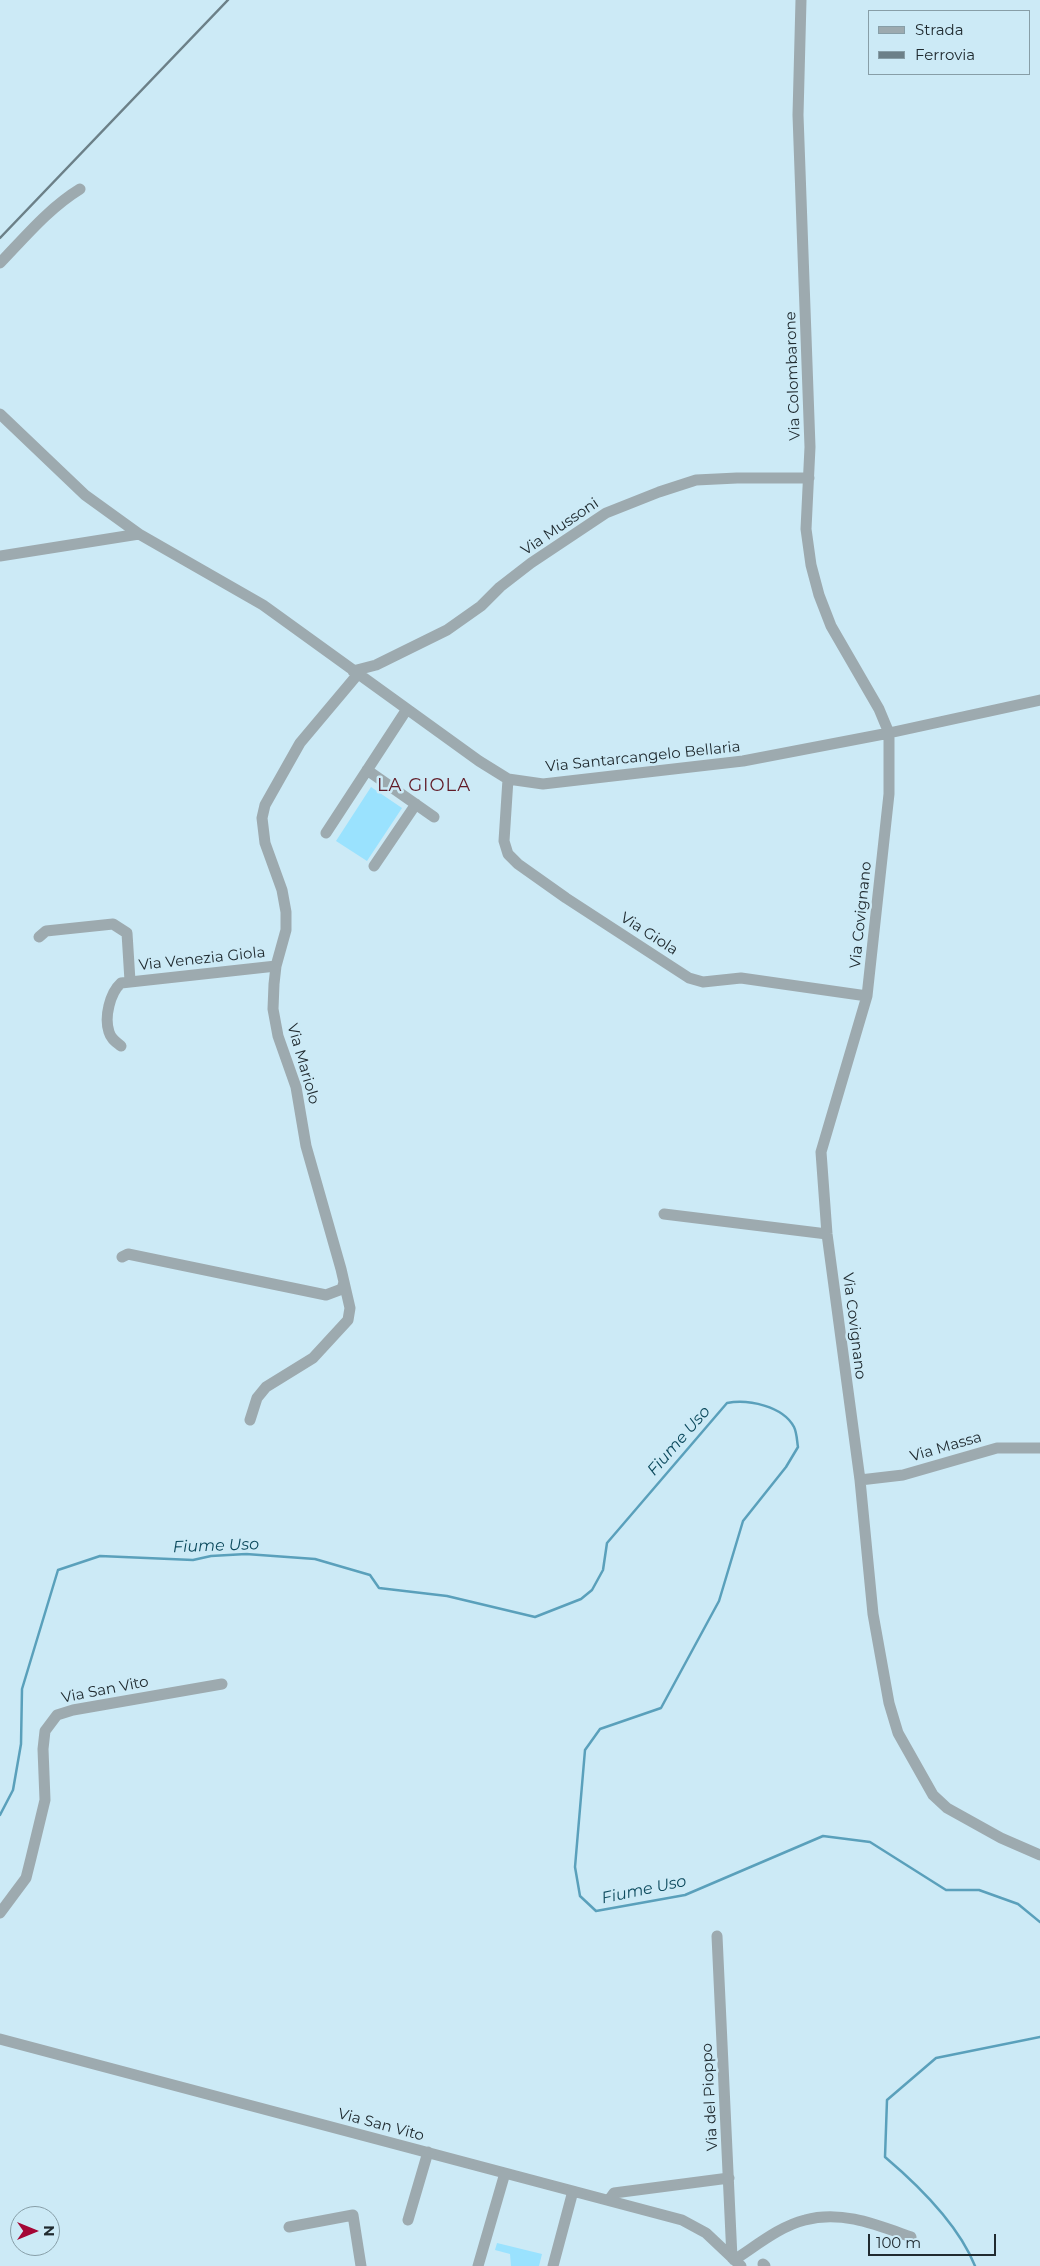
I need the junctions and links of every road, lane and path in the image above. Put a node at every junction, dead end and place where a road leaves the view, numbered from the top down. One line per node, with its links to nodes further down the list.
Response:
1 (801, 0): 5 (street, Via Colombarone)
2 (80, 189): 3 (street)
3 (0, 263)
4 (0, 414): 6 (street, Via Santarcangelo Bellaria)
5 (809, 478): 8 (street, Via Mussoni); 11 (street, Via Colombarone)
6 (139, 534): 7 (street); 8 (street, Via Santarcangelo Bellaria)
7 (0, 556)
8 (355, 672): 10 (street, Via Santarcangelo Bellaria); 19 (street, Via Mariolo)
9 (1040, 700): 11 (street, Via Santarcangelo Bellaria)
10 (407, 709): 12 (street); 13 (street, Via Santarcangelo Bellaria)
11 (889, 733): 13 (street, Via Santarcangelo Bellaria); 21 (street, Via Covignano)
12 (367, 770): 14 (street); 16 (street)
13 (508, 779): 21 (street, Via Giola)
14 (416, 804): 15 (street); 17 (street)
15 (434, 817)
16 (326, 833)
17 (374, 866)
18 (39, 937): 20 (street, Via Venezia Giola)
19 (276, 966): 20 (street, Via Venezia Giola); 26 (street, Via Mariolo)
20 (130, 981): 22 (street, Via Venezia Giola)
21 (867, 996): 24 (street, Via Covignano)
22 (122, 1046)
23 (664, 1214): 24 (street)
24 (826, 1234): 29 (street, Via Covignano)
25 (122, 1257): 26 (street)
26 (344, 1282): 27 (street, Via Mariolo)
27 (250, 1420)
28 (1040, 1448): 29 (street, Via Massa)
29 (860, 1480): 31 (street, Via Covignano)
30 (222, 1684): 32 (street, Via San Vito)
31 (1040, 1855)
32 (0, 1913)
33 (717, 1936): 37 (street, Via del Pioppo)
34 (0, 2039): 35 (street, Via San Vito)
35 (428, 2152): 36 (street, Via San Vito); 40 (street)
36 (504, 2173): 38 (street, Via San Vito); 45 (street)
37 (729, 2178): 39 (street); 43 (street, Via del Pioppo)
38 (573, 2191): 39 (street, Via San Vito); 46 (street)
39 (609, 2200): 43 (street, Via San Vito)
40 (408, 2220)
41 (289, 2227): 44 (street)
42 (911, 2237): 43 (street)
43 (736, 2261)
44 (361, 2266)
45 (478, 2266)
46 (553, 2266)

